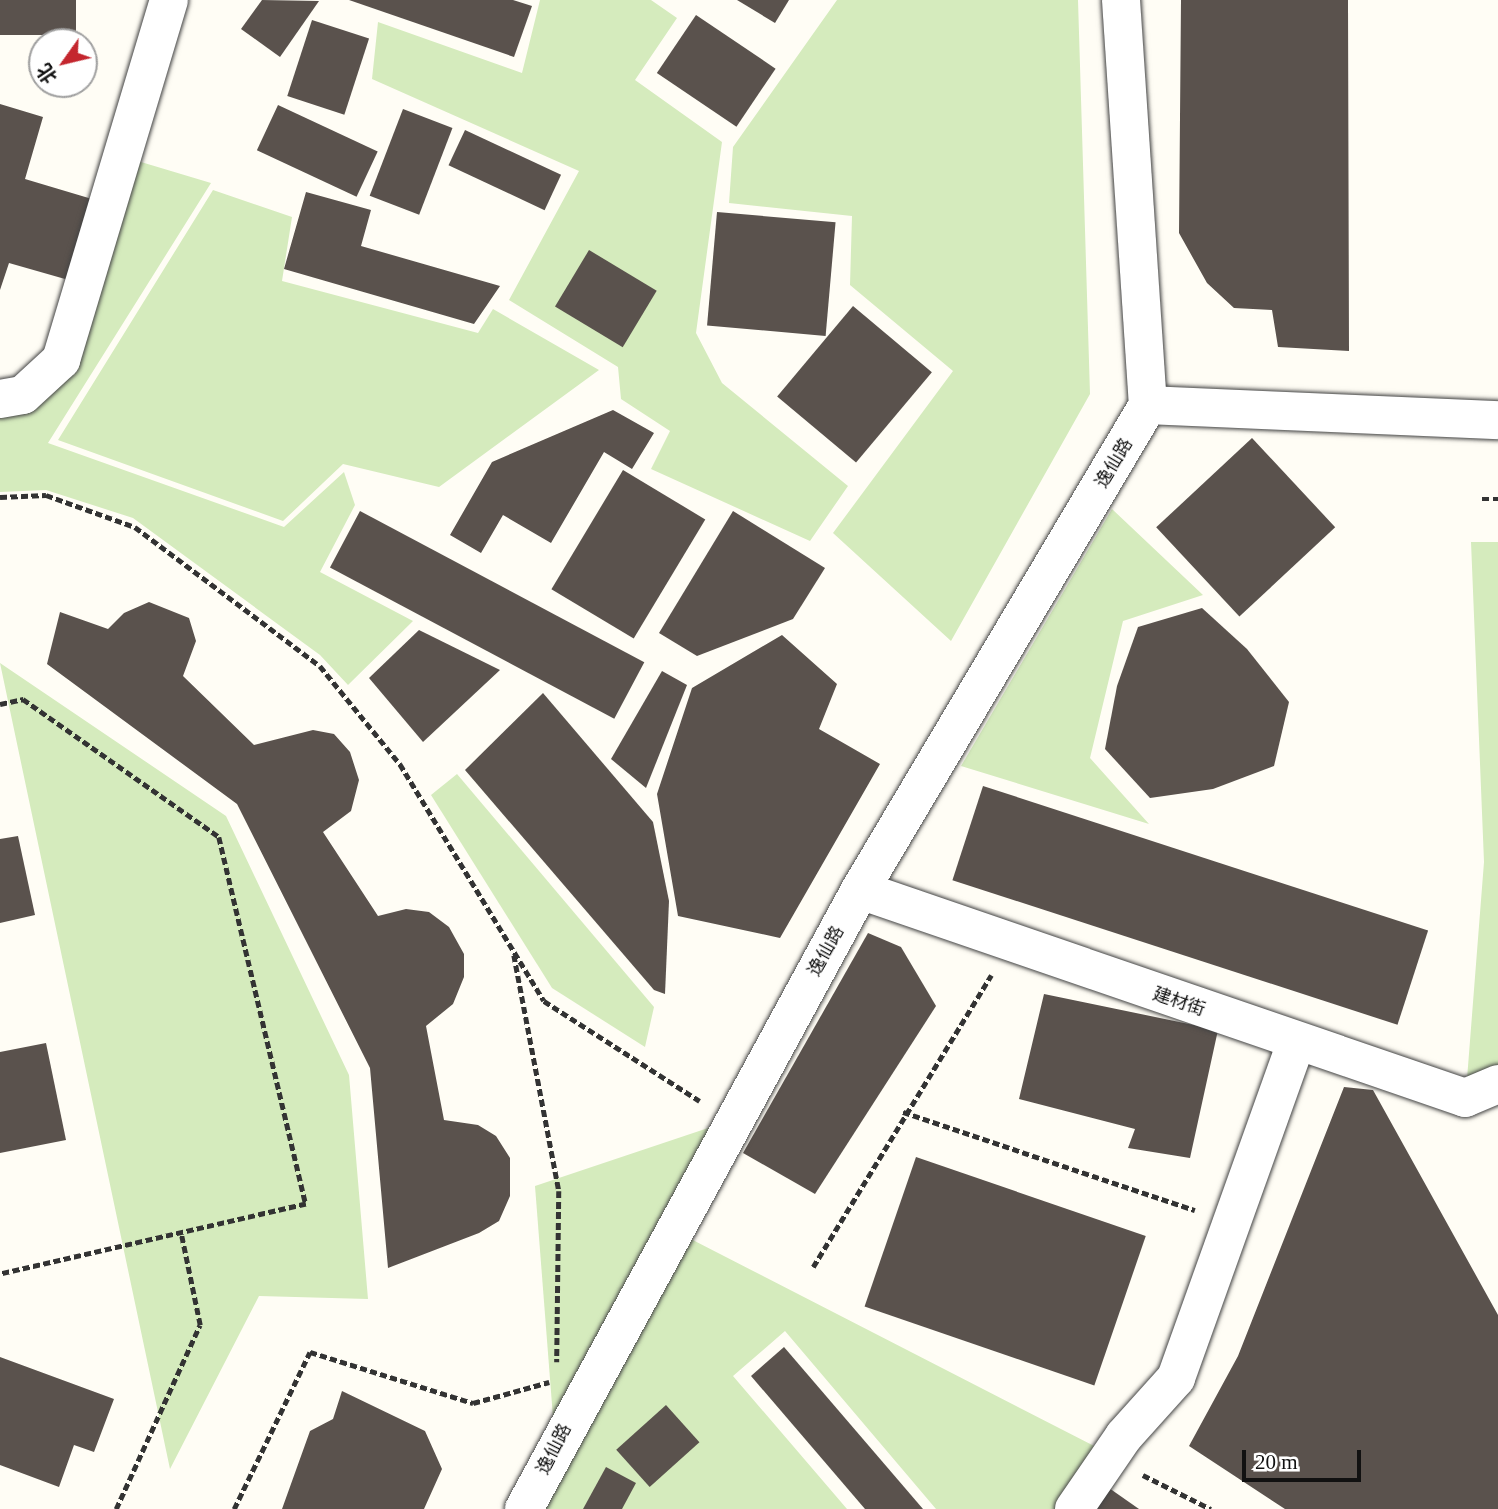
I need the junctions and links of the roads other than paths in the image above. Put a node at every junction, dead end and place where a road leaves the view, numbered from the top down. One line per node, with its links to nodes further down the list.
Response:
1 (169, 0): 3 (street)
2 (1121, 0): 4 (street)
3 (0, 399)
4 (1148, 405): 5 (street); 6 (street, 逸仙路)
5 (1498, 420)
6 (860, 890): 7 (street, 建材街); 9 (street, 逸仙路)
7 (1296, 1042): 8 (street, 建材街); 10 (street)
8 (1498, 1084)
9 (524, 1509)
10 (1074, 1509)

